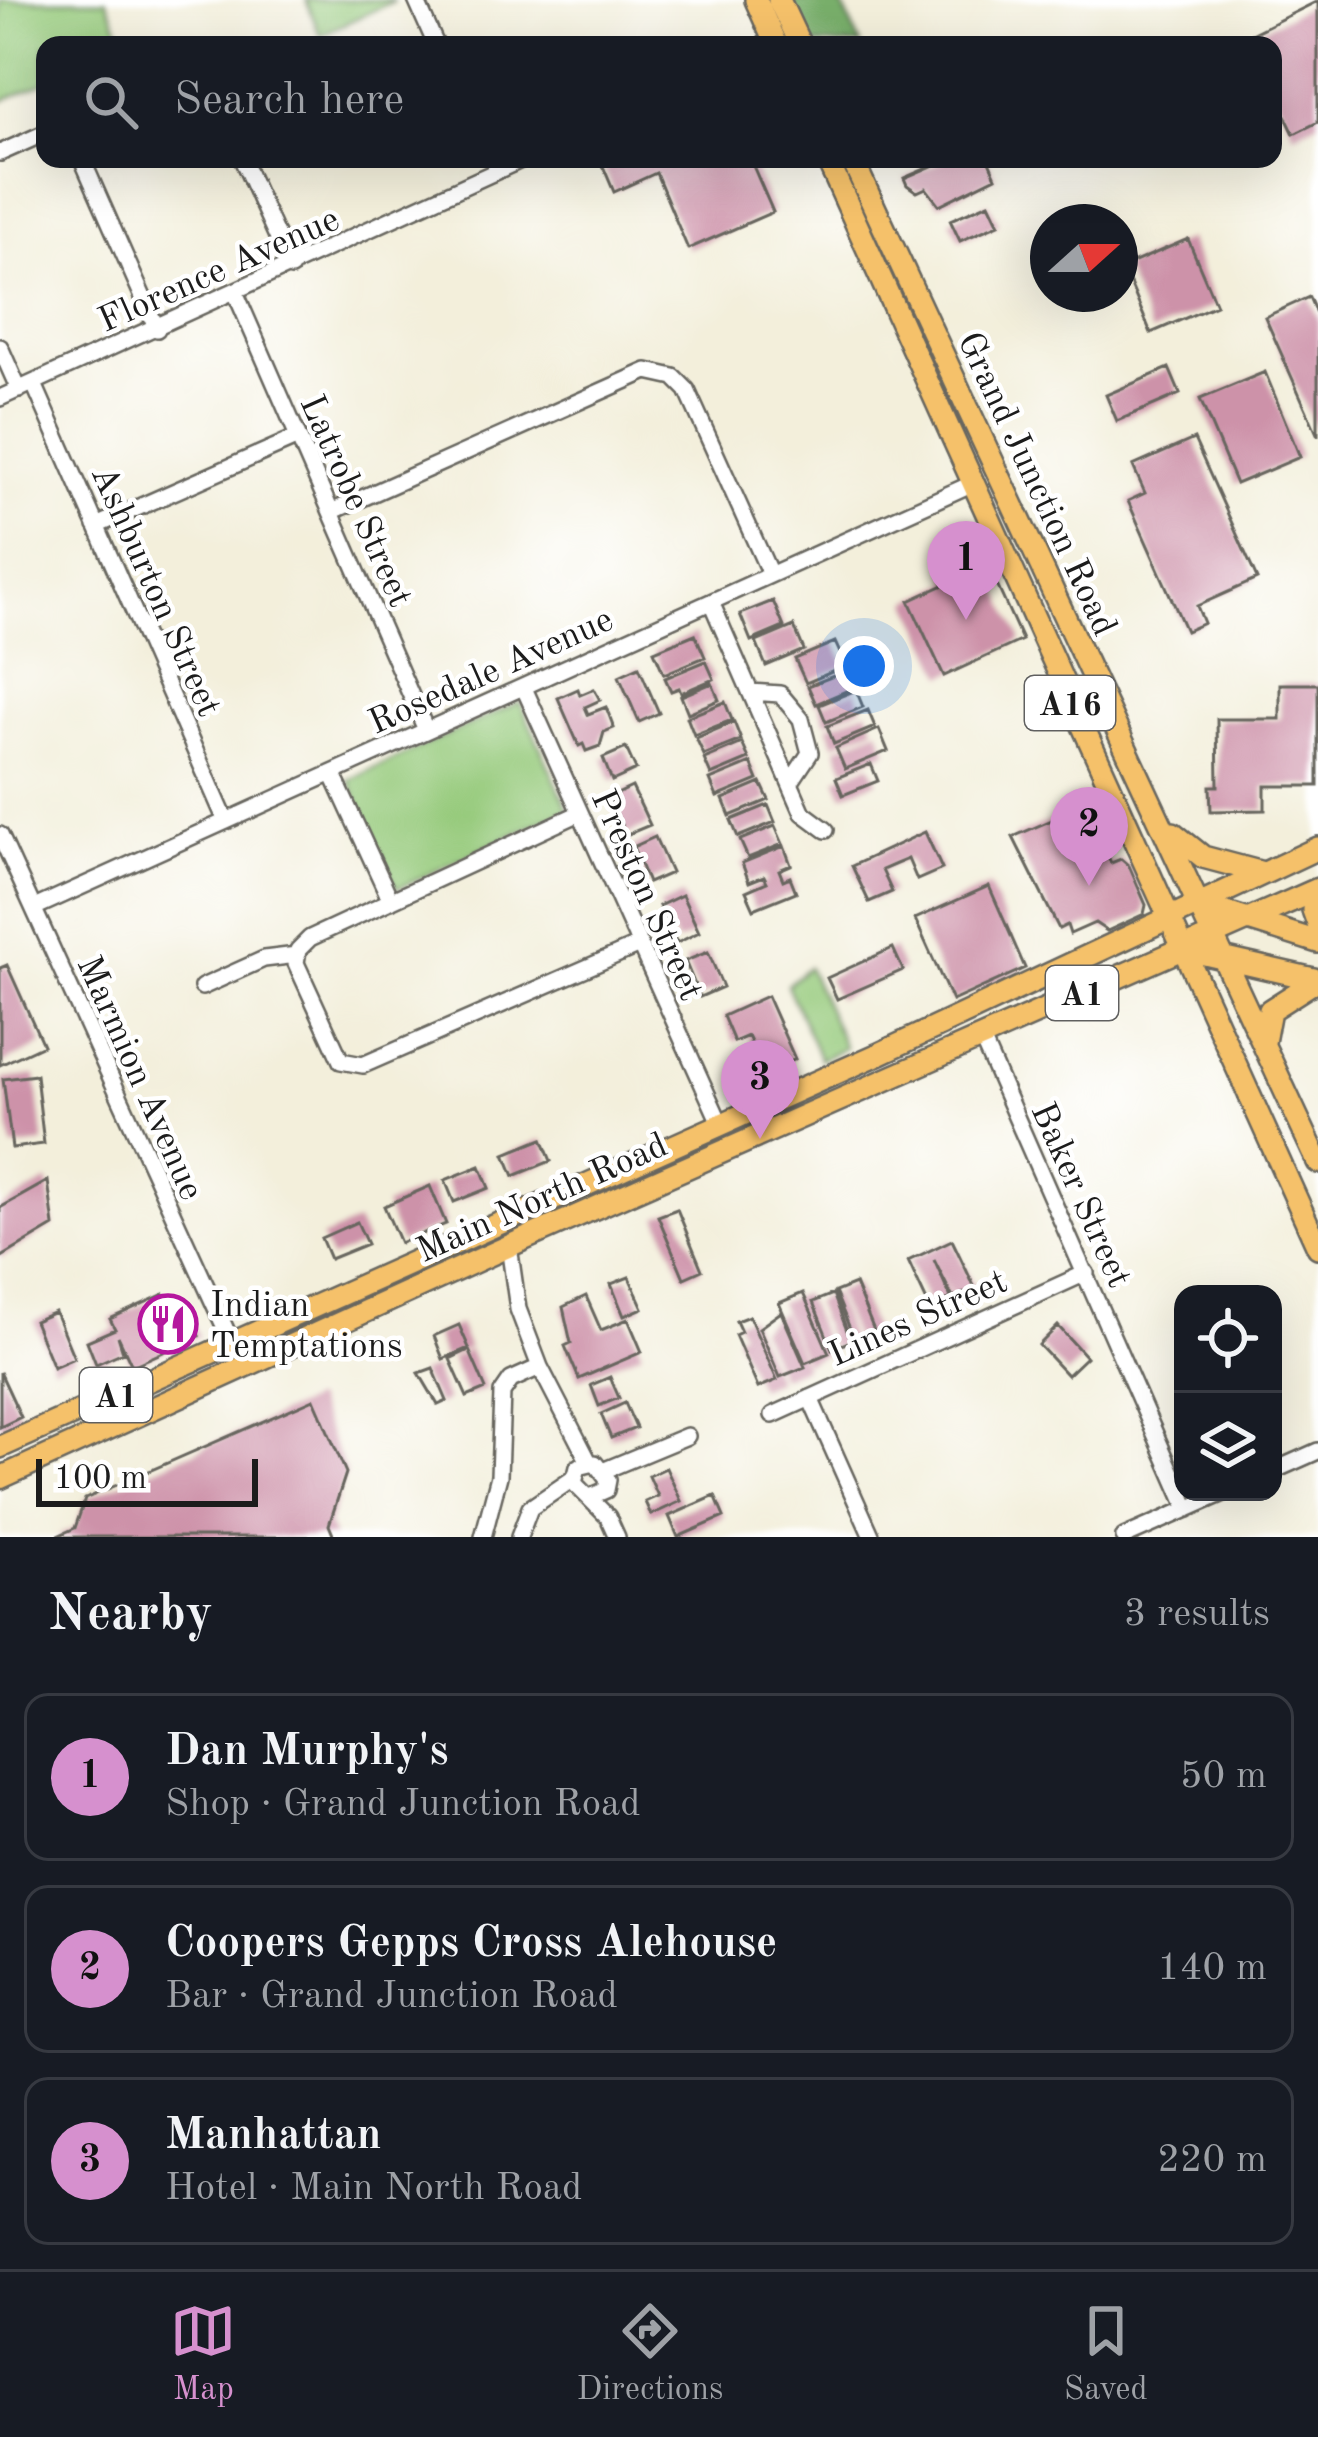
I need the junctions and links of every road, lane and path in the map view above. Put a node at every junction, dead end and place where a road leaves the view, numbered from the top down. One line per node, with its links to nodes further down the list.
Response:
1 (416, 0): 4 (street)
2 (756, 0): 5 (highway)
3 (779, 0): 6 (highway)
4 (432, 36)
5 (779, 36)
6 (782, 36)
7 (36, 137): 8 (street)
8 (0, 153)
9 (86, 168): 16 (street)
10 (246, 168): 14 (street)
11 (486, 168): 14 (street, Florence Avenue)
12 (831, 168): 22 (highway, Grand Junction Road / A16)
13 (856, 168): 21 (highway, Grand Junction Road / A16)
14 (291, 268): 15 (street, Florence Avenue)
15 (236, 294): 16 (street, Florence Avenue); 20 (street, Latrobe Street)
16 (157, 329): 18 (street, Florence Avenue)
17 (0, 347): 18 (street, Ashburton Street)
18 (26, 387): 19 (street, Florence Avenue); 24 (street, Ashburton Street)
19 (0, 398)
20 (298, 437): 23 (street, Latrobe Street); 24 (street)
21 (997, 472): 22 (highway); 34 (highway, Grand Junction Road / A16)
22 (970, 485): 25 (street, Rosedale Avenue); 43 (highway, Grand Junction Road / A16)
23 (331, 512): 25 (street); 29 (street, Latrobe Street)
24 (97, 526): 33 (street, Ashburton Street)
25 (770, 574): 26 (street, Rosedale Avenue)
26 (711, 602): 27 (street, Rosedale Avenue); 28 (street)
27 (524, 688): 29 (street, Rosedale Avenue); 32 (street, Preston Street)
28 (750, 692): 31 (street); 31 (street)
29 (426, 730): 30 (street, Rosedale Avenue)
30 (332, 772): 33 (street, Rosedale Avenue); 40 (street)
31 (790, 783): 35 (street)
32 (580, 814): 40 (street); 48 (street, Preston Street)
33 (226, 821): 42 (street, Rosedale Avenue)
34 (1164, 823): 38 (highway); 41 (highway, Grand Junction Road / A16)
35 (826, 830)
36 (0, 836): 42 (street, Marmion Avenue)
37 (1318, 848): 38 (highway, A1)
38 (1263, 872): 41 (highway, A1)
39 (1318, 891): 44 (highway, A1); 45 (highway)
40 (391, 901): 50 (street)
41 (1201, 904): 43 (highway, A1); 44 (highway); 46 (highway, Grand Junction Road / A16)
42 (34, 908): 63 (street, Marmion Avenue)
43 (1170, 921): 49 (highway, Grand Junction Road / A16); 56 (highway, Main North Road / A1)
44 (1243, 922): 46 (highway, A1); 47 (highway)
45 (1318, 924)
46 (1215, 935): 49 (highway, A1); 51 (highway, Grand Junction Road / A16)
47 (1318, 942)
48 (639, 945): 50 (street); 56 (street, Preston Street)
49 (1183, 949): 51 (highway); 54 (highway, Main North Road / A1); 61 (highway, Grand Junction Road / A16)
50 (297, 955): 53 (street)
51 (1226, 961): 52 (highway); 55 (highway, Grand Junction Road / A16)
52 (1318, 980): 55 (highway)
53 (202, 987)
54 (981, 1037): 57 (highway, Main North Road / A1); 62 (street, Baker Street)
55 (1264, 1044): 58 (highway, Grand Junction Road / A16)
56 (721, 1125): 57 (highway); 59 (highway, Main North Road / A1)
57 (731, 1147): 60 (highway, Main North Road / A1)
58 (1318, 1162)
59 (499, 1222): 60 (highway); 63 (highway, Main North Road / A1)
60 (509, 1246): 64 (street); 65 (highway, Main North Road / A1)
61 (1318, 1247)
62 (1086, 1273): 66 (street, Lines Street); 77 (street, Baker Street)
63 (232, 1343): 65 (highway); 68 (highway, Main North Road / A1)
64 (540, 1367): 75 (street); 78 (street)
65 (242, 1368): 67 (highway, Main North Road / A1)
66 (810, 1398): 69 (street, Lines Street); 81 (street)
67 (170, 1400): 68 (highway); 74 (highway, Main North Road / A1)
68 (89, 1407): 71 (highway, Main North Road / A1)
69 (772, 1414)
70 (687, 1436): 75 (street)
71 (0, 1448)
72 (1318, 1451): 73 (street)
73 (1282, 1467)
74 (0, 1478)
75 (586, 1481): 79 (street); 80 (street)
76 (1206, 1501): 77 (street)
77 (1188, 1509): 82 (street)
78 (484, 1537)
79 (519, 1537)
80 (617, 1537)
81 (872, 1537)
82 (1124, 1537)

